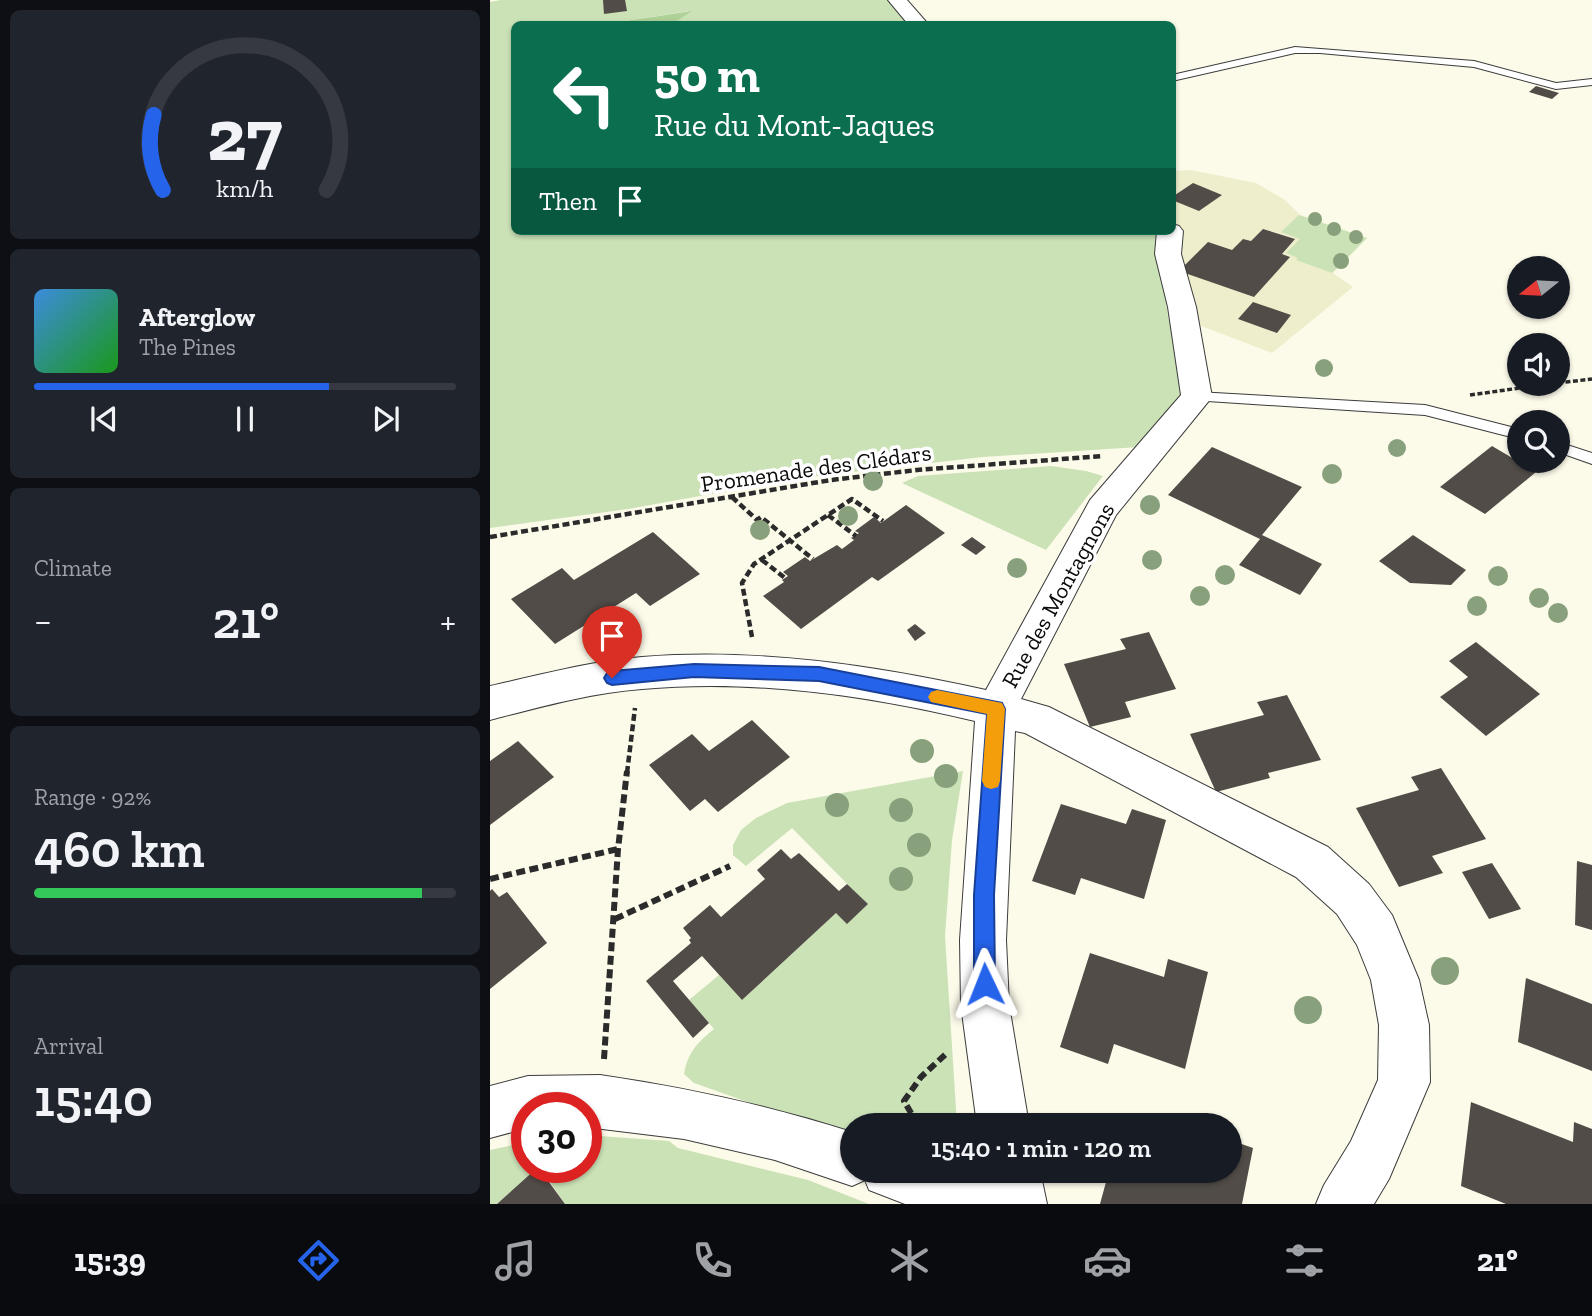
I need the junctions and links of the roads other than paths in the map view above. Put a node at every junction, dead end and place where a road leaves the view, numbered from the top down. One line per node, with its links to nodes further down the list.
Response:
1 (897, 0): 2 (street)
2 (915, 21)
3 (1176, 77): 4 (lane)
4 (1592, 82)
5 (1170, 235): 6 (street)
6 (1197, 397): 7 (lane); 11 (street, Rue des Montagnons)
7 (1507, 431)
8 (1570, 451): 9 (lane)
9 (1592, 459)
10 (490, 703): 11 (street)
11 (996, 709): 13 (street, Rue des Montagnons); 19 (street)
12 (490, 1112): 14 (street)
13 (1000, 1113)
14 (840, 1155)
15 (922, 1183): 17 (street)
16 (1016, 1183): 18 (street)
17 (982, 1204)
18 (1020, 1204)
19 (1343, 1204)

